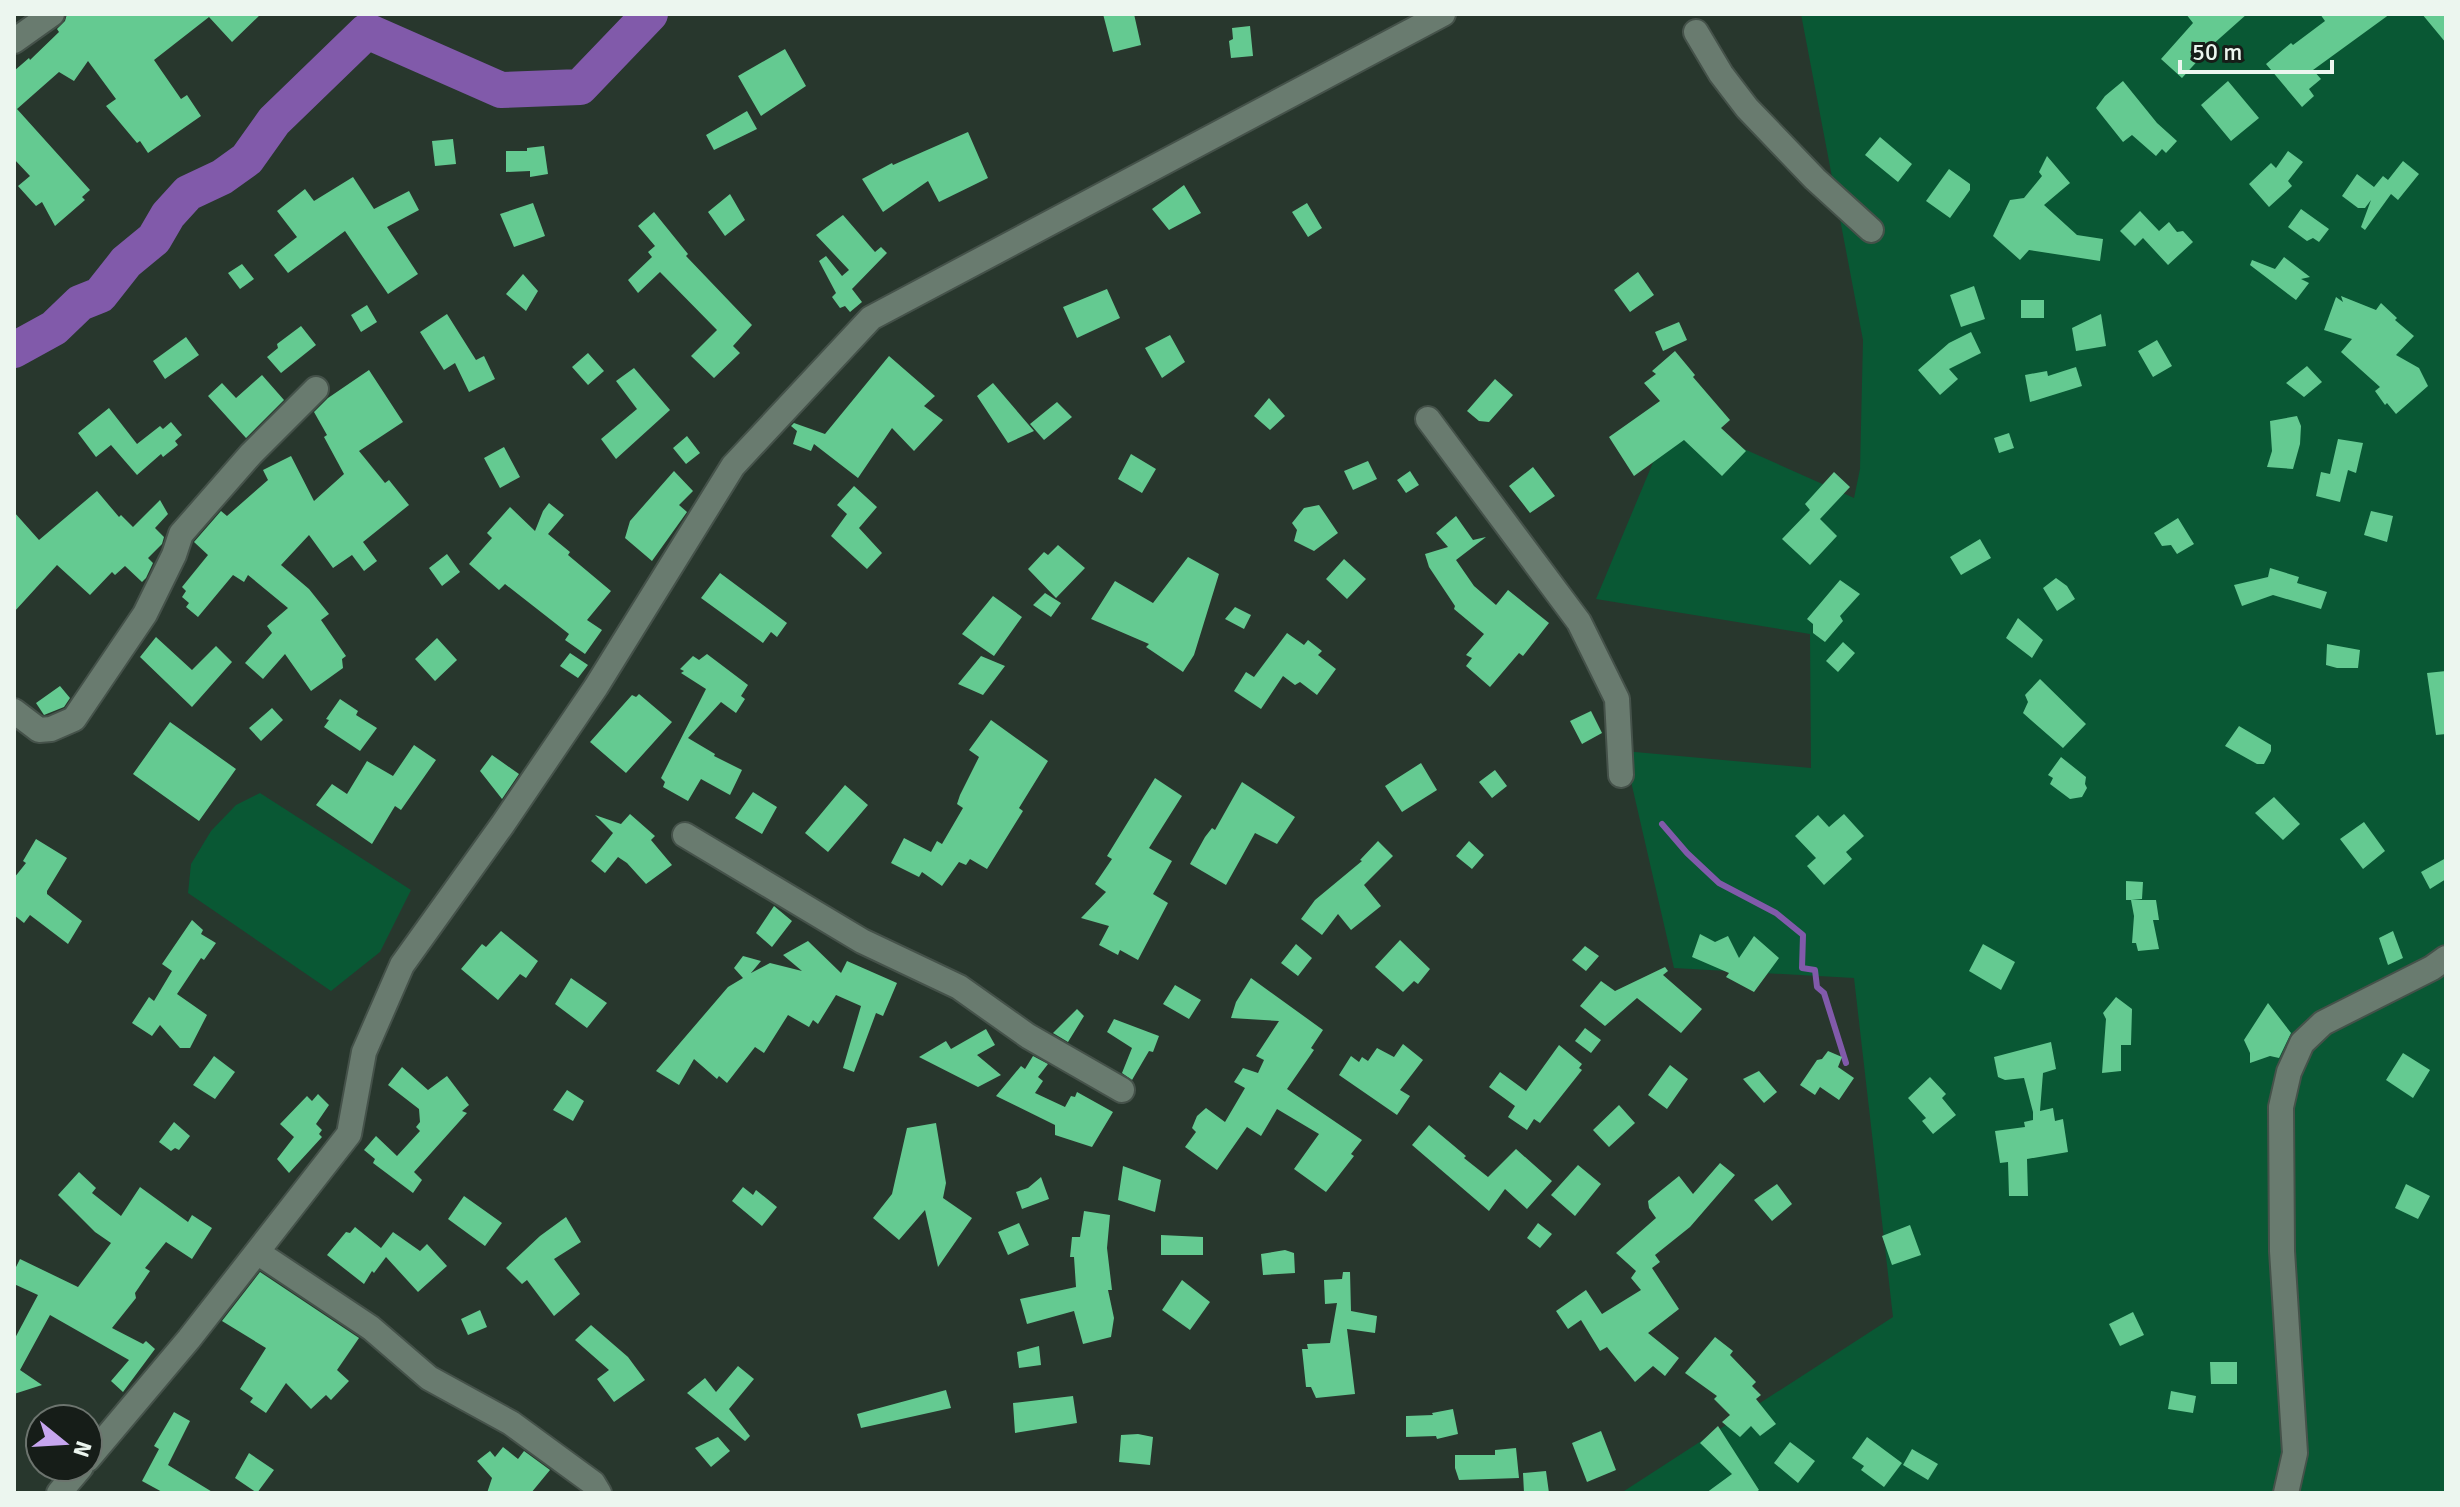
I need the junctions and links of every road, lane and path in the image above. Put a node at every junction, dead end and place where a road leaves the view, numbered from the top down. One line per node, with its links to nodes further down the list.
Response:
1 (52, 14): 4 (street)
2 (1443, 14): 13 (street)
3 (1696, 32): 5 (street)
4 (14, 41)
5 (1871, 230)
6 (316, 389): 8 (street)
7 (1428, 419): 9 (street)
8 (14, 711)
9 (1621, 775)
10 (685, 835): 12 (street)
11 (2446, 958): 16 (street)
12 (1122, 1090)
13 (257, 1252): 14 (street); 15 (street)
14 (104, 1440)
15 (599, 1493)
16 (2286, 1493)

